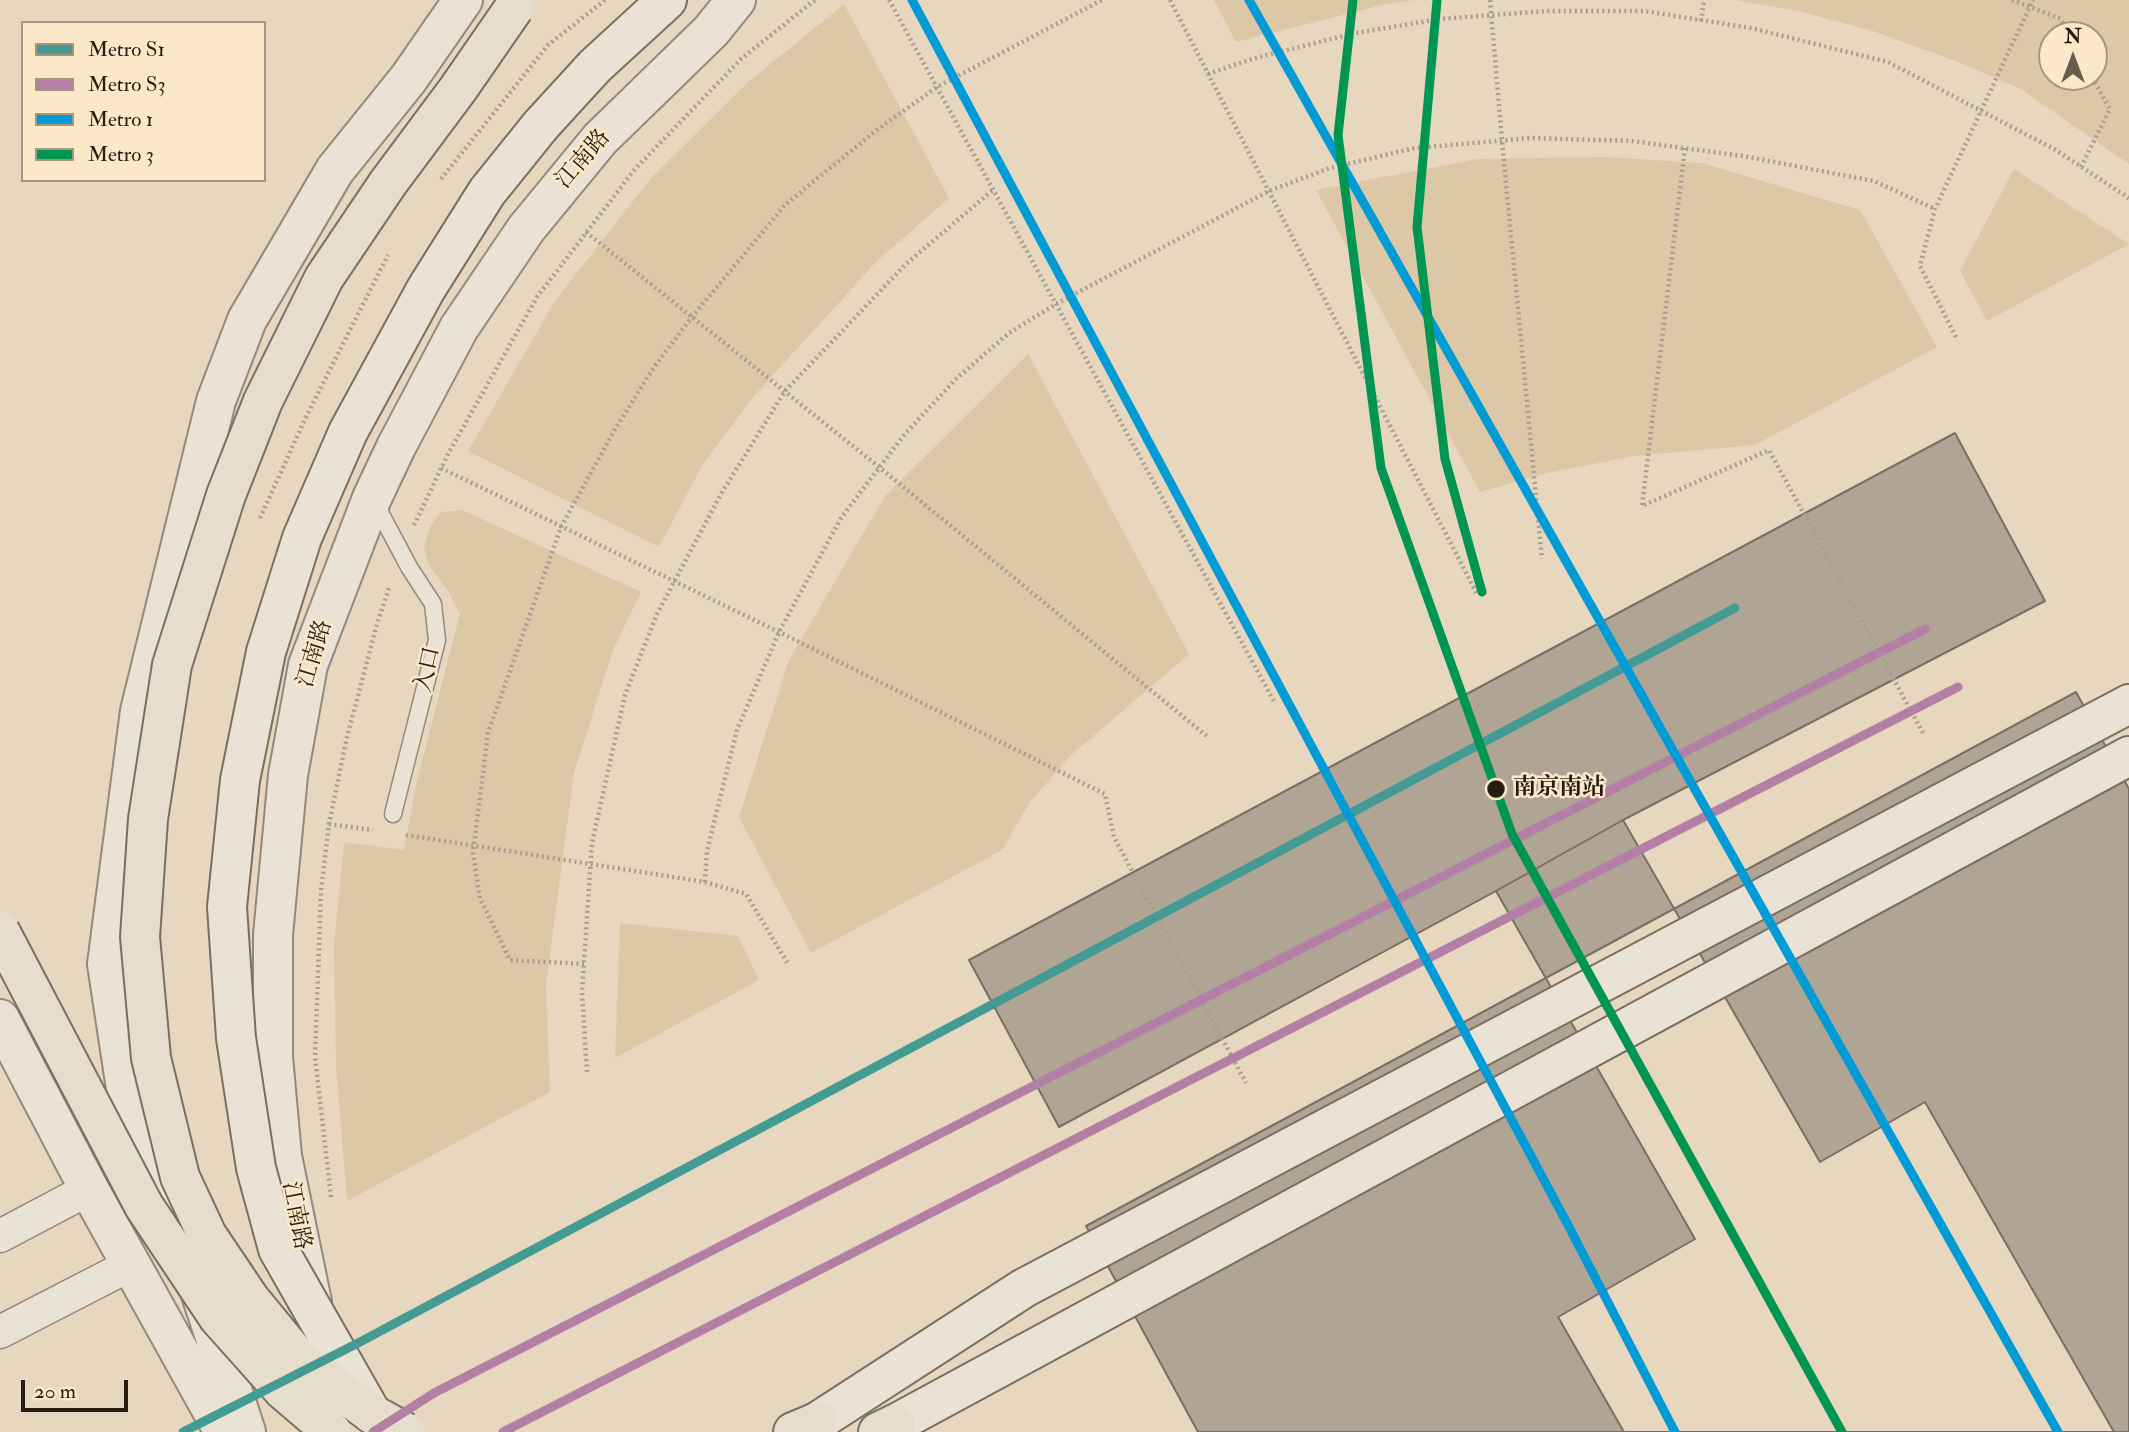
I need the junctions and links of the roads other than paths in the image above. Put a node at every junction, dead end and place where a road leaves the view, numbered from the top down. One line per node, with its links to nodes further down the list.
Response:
1 (463, 0): 19 (main road)
2 (667, 0): 15 (main road, bridge)
3 (736, 0): 5 (main road, 江南路)
4 (516, 4): 15 (highway, bridge)
5 (372, 498): 8 (lane, 入口); 15 (main road, 江南路)
6 (2129, 704): 16 (main road)
7 (2129, 755): 17 (main road)
8 (393, 814)
9 (0, 931): 20 (highway, bridge)
10 (0, 1019): 11 (main road)
11 (89, 1189): 12 (street); 13 (main road)
12 (0, 1236)
13 (132, 1264): 14 (street); 18 (main road)
14 (0, 1332)
15 (356, 1423): 21 (highway, bridge)
16 (805, 1429)
17 (886, 1429)
18 (224, 1432)
19 (246, 1432)
20 (332, 1432)
21 (405, 1432)

